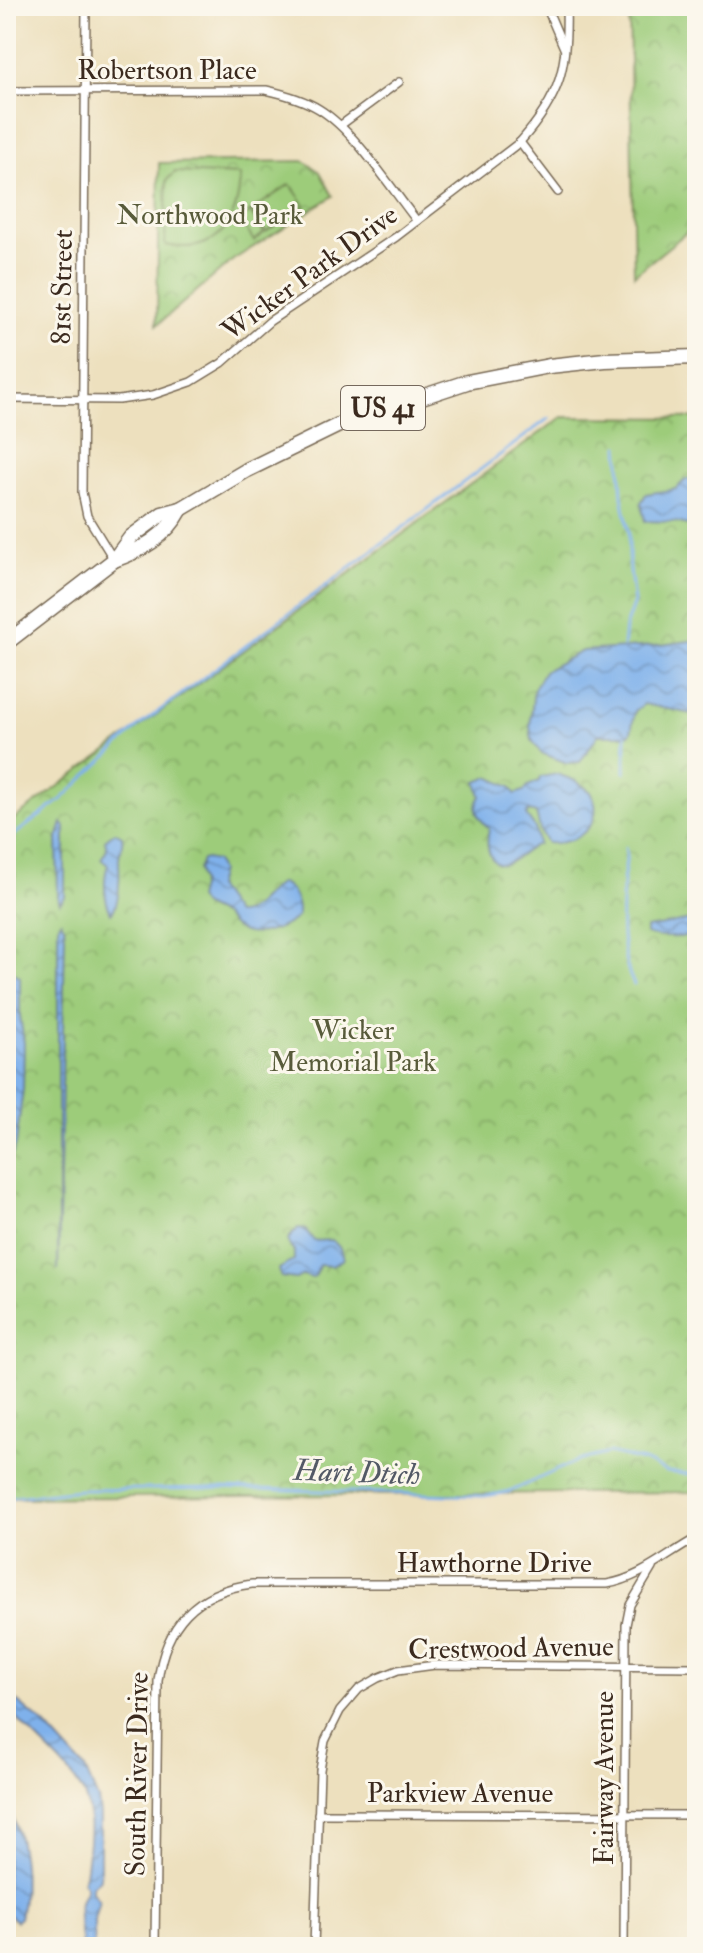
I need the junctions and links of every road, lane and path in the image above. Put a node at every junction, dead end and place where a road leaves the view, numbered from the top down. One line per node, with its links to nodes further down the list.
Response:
1 (86, 6): 7 (street, 81st Street)
2 (546, 6): 4 (street)
3 (566, 6): 4 (street, Wicker Park Drive)
4 (566, 54): 9 (street, Wicker Park Drive)
5 (399, 82): 8 (street)
6 (6, 91): 7 (street, Robertson Place)
7 (85, 91): 8 (street, Robertson Place); 14 (street, 81st Street)
8 (341, 125): 11 (street, Robertson Place)
9 (520, 142): 10 (street); 11 (street, Wicker Park Drive)
10 (558, 192)
11 (417, 221): 14 (street, Wicker Park Drive)
12 (697, 357): 15 (highway, US 41)
13 (6, 399): 14 (street, Wicker Park Drive)
14 (82, 399): 15 (street, 81st Street)
15 (114, 560): 16 (highway, US 41)
16 (6, 643)
17 (697, 1538): 18 (street, Hawthorne Drive)
18 (653, 1567): 19 (street, Hawthorne Drive); 20 (street, Fairway Avenue)
19 (278, 1583): 25 (street, South River Drive)
20 (625, 1667): 21 (street, Crestwood Avenue); 22 (street, Crestwood Avenue); 23 (street, Fairway Avenue)
21 (697, 1667)
22 (318, 1814): 23 (street, Parkview Avenue); 26 (street, Crestwood Avenue)
23 (626, 1815): 24 (street, Parkview Avenue); 27 (street, Fairway Avenue)
24 (697, 1815)
25 (155, 1947)
26 (314, 1947)
27 (624, 1947)

